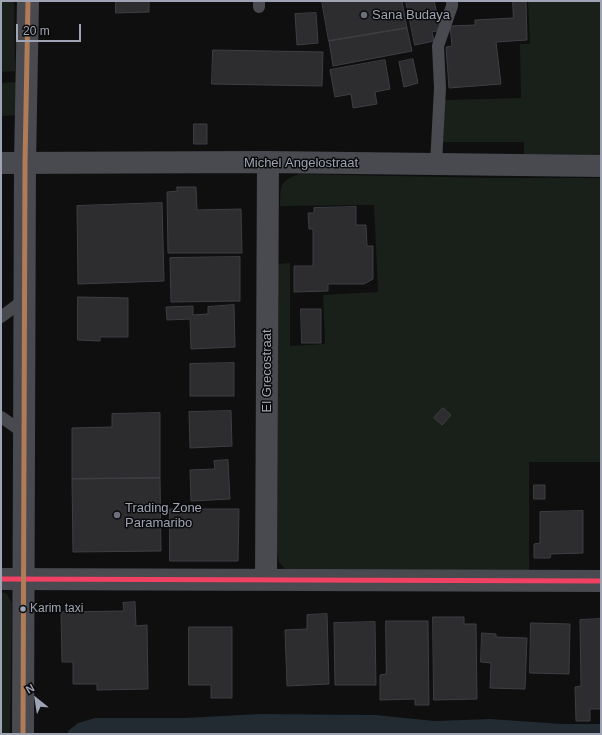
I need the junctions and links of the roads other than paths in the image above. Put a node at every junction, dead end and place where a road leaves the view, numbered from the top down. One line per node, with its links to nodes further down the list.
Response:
1 (28, 1): 5 (street)
2 (452, 1): 6 (lane)
3 (268, 162): 5 (street, Michel Angelostraat); 6 (street, Michel Angelostraat); 14 (street, El Grecostraat)
4 (1, 163): 5 (street, Michel Angelostraat)
5 (26, 163): 8 (street)
6 (436, 164): 7 (street, Michel Angelostraat)
7 (601, 166)
8 (25, 299): 9 (lane); 11 (street)
9 (1, 317)
10 (1, 417): 11 (lane)
11 (24, 433): 13 (street)
12 (1, 579): 13 (street)
13 (23, 580): 14 (street); 16 (street)
14 (266, 580): 15 (street)
15 (601, 580)
16 (23, 734)

